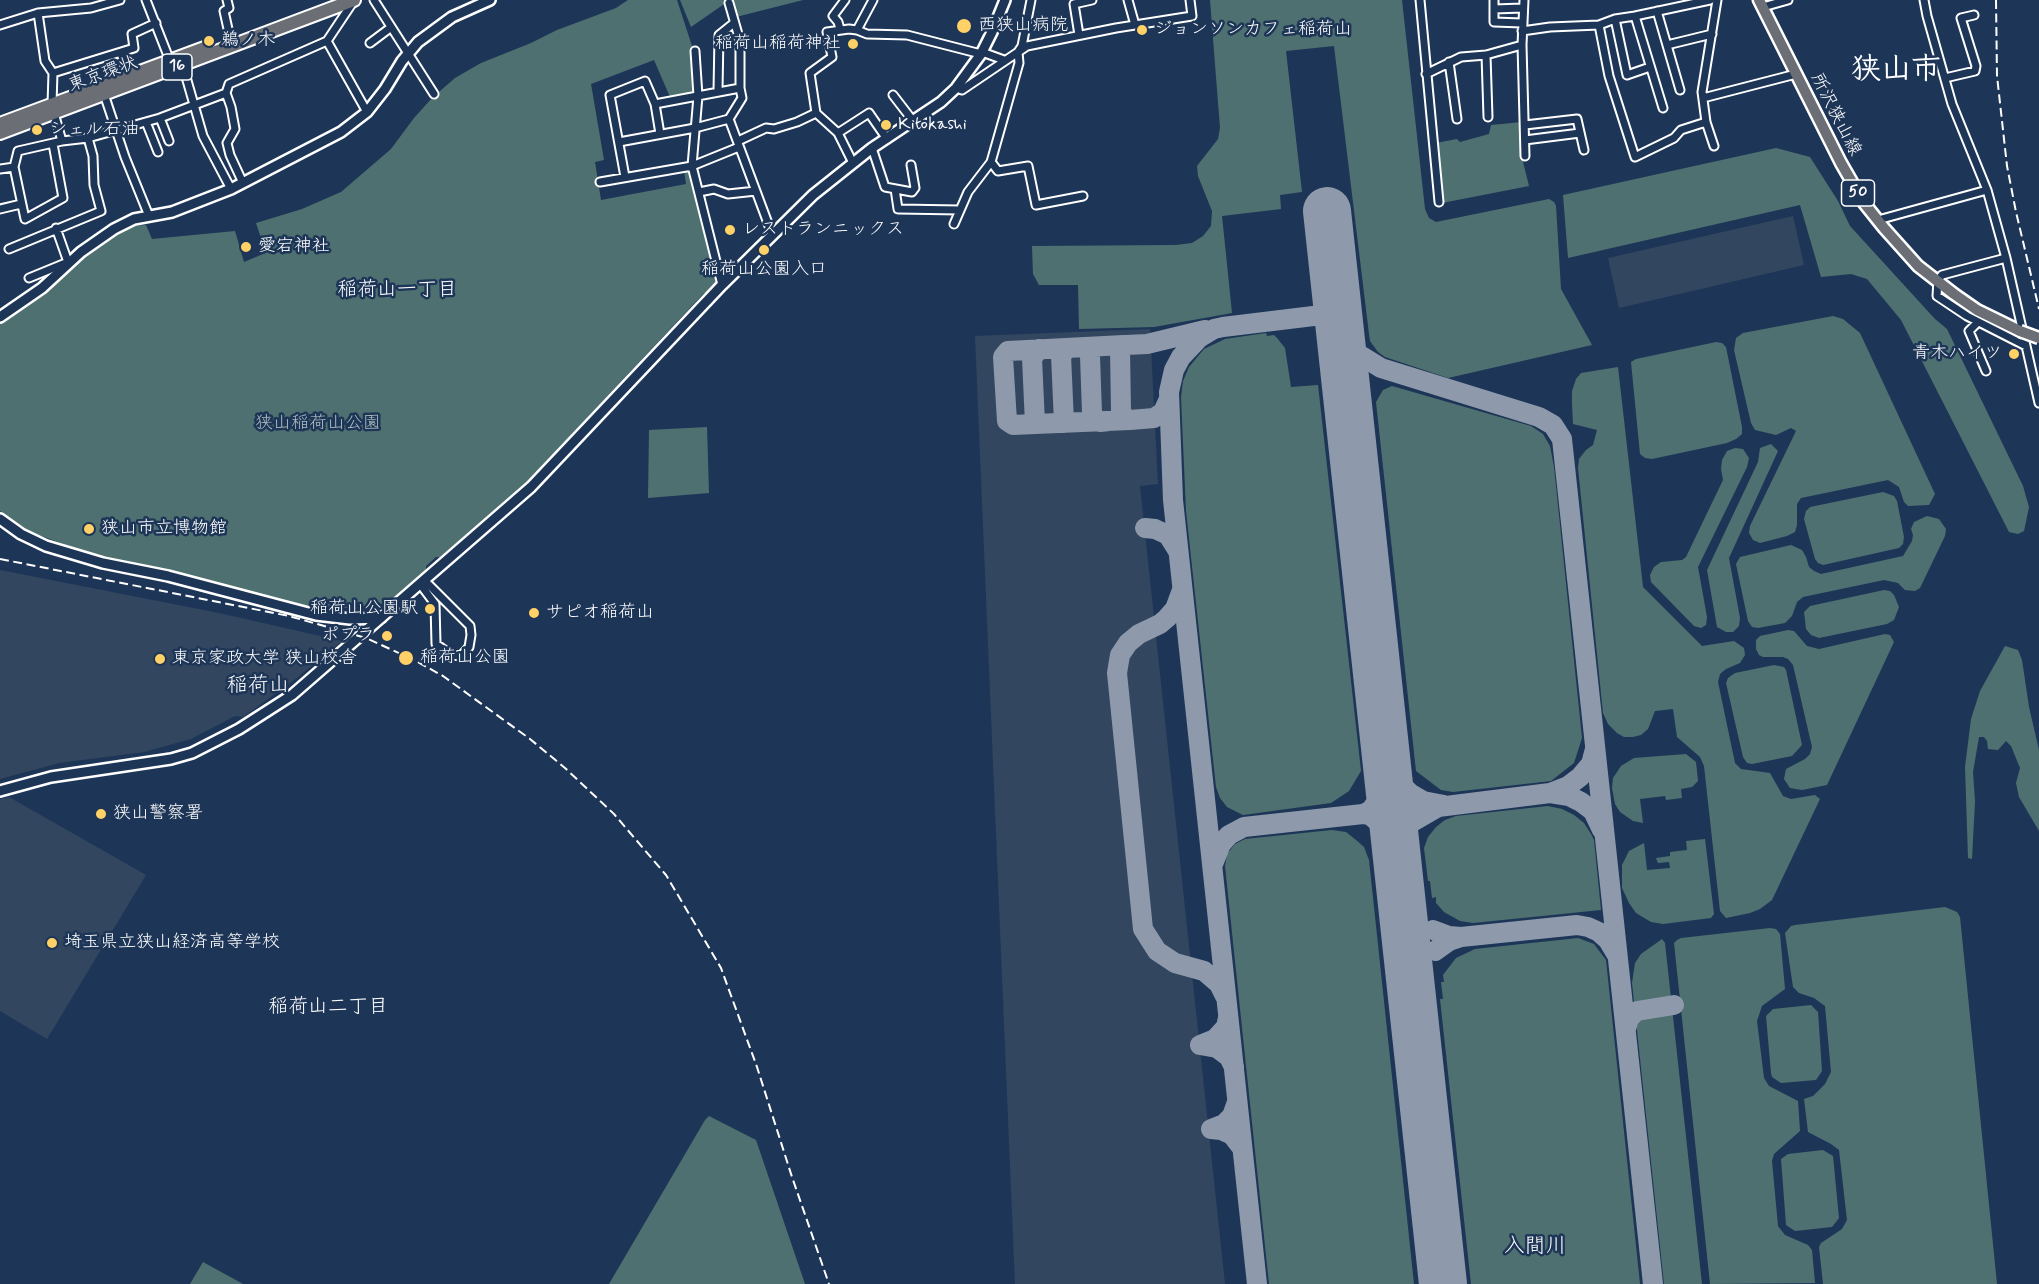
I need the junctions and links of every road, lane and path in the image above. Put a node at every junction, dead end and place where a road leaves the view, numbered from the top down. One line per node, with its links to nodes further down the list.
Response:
1 (120, 0): 22 (street)
2 (146, 0): 31 (street)
3 (227, 0): 42 (street)
4 (333, 0): 42 (highway, 東京環状 / 16)
5 (354, 0): 43 (street); 54 (highway, 東京環状 / 16)
6 (374, 0): 37 (street)
7 (490, 0): 51 (street)
8 (845, 0): 38 (street)
9 (873, 0): 39 (street)
10 (1005, 0): 50 (street)
11 (1031, 0): 49 (street)
12 (1092, 0): 41 (street)
13 (1128, 0): 34 (street)
14 (1190, 0): 34 (street)
15 (1420, 0): 58 (street)
16 (1494, 0): 25 (street)
17 (1710, 0): 26 (street)
18 (1717, 0): 40 (street)
19 (1788, 0): 24 (street)
20 (1924, 0): 61 (street)
21 (729, 3): 32 (street)
22 (91, 4): 27 (street)
23 (1524, 4): 25 (street); 36 (street)
24 (1761, 4): 59 (main road, 所沢狭山線 / 50)
25 (1494, 9): 36 (street)
26 (1657, 12): 29 (street); 46 (street)
27 (38, 13): 33 (street); 57 (street)
28 (1974, 15): 61 (street)
29 (1635, 16): 30 (street); 56 (street)
30 (1615, 19): 35 (street); 56 (street)
31 (156, 23): 48 (street); 54 (street)
32 (734, 23): 62 (street); 65 (street)
33 (0, 25)
34 (1135, 25): 41 (street)
35 (1599, 25): 36 (street); 84 (street)
36 (1522, 27): 45 (street)
37 (390, 28): 44 (street); 51 (street)
38 (840, 29): 39 (street); 77 (street)
39 (857, 30): 50 (street)
40 (1712, 34): 46 (street); 71 (street)
41 (1079, 36): 49 (street)
42 (230, 38): 54 (highway, 東京環状 / 16)
43 (327, 41): 66 (street); 76 (street)
44 (370, 43)
45 (1522, 45): 52 (street); 86 (street)
46 (1666, 45): 64 (street)
47 (695, 51): 70 (street)
48 (121, 52): 57 (street); 60 (street)
49 (1018, 52): 53 (street); 106 (street)
50 (981, 53): 53 (street); 63 (street)
51 (407, 54): 68 (street); 76 (street)
52 (1485, 54): 55 (street); 78 (street)
53 (1004, 60): 63 (street)
54 (178, 61): 60 (highway, 東京環状 / 16); 67 (highway, 東京環状 / 16); 73 (street)
55 (1449, 62): 58 (street); 81 (street)
56 (1650, 67): 74 (street)
57 (53, 73): 75 (street)
58 (1426, 74): 121 (street)
59 (1796, 74): 71 (street); 126 (main road, 所沢狭山線 / 50)
60 (128, 76): 75 (highway, 東京環状 / 16)
61 (1945, 78): 117 (street)
62 (740, 88): 65 (street); 80 (street)
63 (956, 88): 82 (street)
64 (1680, 90)
65 (718, 91): 70 (street)
66 (226, 93): 73 (street); 114 (street)
67 (104, 94): 75 (highway, 東京環状 / 16); 88 (street)
68 (434, 94)
69 (893, 95): 82 (street)
70 (698, 96): 72 (street); 87 (street)
71 (1703, 98): 84 (street)
72 (655, 104): 92 (street); 98 (street)
73 (194, 106): 79 (street); 115 (street)
74 (1663, 108)
75 (53, 109): 85 (highway, 東京環状 / 16); 89 (highway, 東京環状 / 16); 96 (street)
76 (367, 112): 114 (street)
77 (816, 113): 90 (street); 100 (street)
78 (1488, 117)
79 (160, 118): 83 (street); 97 (street)
80 (729, 119): 87 (street); 100 (street)
81 (1457, 119)
82 (914, 121): 94 (street)
83 (146, 122): 88 (street); 104 (street)
84 (1706, 122): 101 (street)
85 (0, 124)
86 (1525, 125): 91 (street); 95 (street)
87 (695, 128): 92 (street); 109 (street)
88 (115, 130): 93 (street); 125 (street)
89 (0, 133)
90 (838, 133): 94 (street); 107 (street)
91 (1580, 133): 95 (street); 103 (street)
92 (660, 134): 98 (street)
93 (88, 138): 96 (street); 128 (street)
94 (887, 139): 102 (street)
95 (1525, 140): 105 (street)
96 (62, 141): 99 (street)
97 (169, 141)
98 (619, 142): 112 (street)
99 (53, 144): 110 (street); 122 (street)
100 (738, 144): 109 (street); 118 (street)
101 (1714, 146)
102 (872, 148): 107 (street); 116 (street)
103 (1584, 150)
104 (158, 152)
105 (1525, 156)
106 (991, 162): 120 (street); 124 (street)
107 (853, 163): 129 (street)
108 (912, 165): 116 (street)
109 (692, 166): 112 (street); 119 (street)
110 (14, 167): 111 (street); 122 (street)
111 (0, 169)
112 (625, 177): 113 (street)
113 (600, 182)
114 (243, 183): 115 (street)
115 (231, 189): 125 (street)
116 (895, 189): 124 (street)
117 (1987, 190): 126 (street); 131 (street)
118 (756, 191): 119 (street); 129 (street)
119 (699, 192): 135 (street)
120 (1083, 196)
121 (1439, 202)
122 (21, 204): 123 (street)
123 (0, 209)
124 (960, 210): 127 (street)
125 (149, 216): 132 (street)
126 (1878, 220): 134 (main road, 所沢狭山線 / 50)
127 (954, 224)
128 (56, 228): 130 (street); 132 (street)
129 (772, 234): 135 (street)
130 (9, 249)
131 (2006, 258): 134 (street); 139 (street)
132 (68, 262): 133 (street); 136 (street)
133 (29, 278)
134 (1938, 280): 137 (street); 138 (main road, 所沢狭山線 / 50, bridge)
135 (722, 285): 143 (street)
136 (0, 317)
137 (1978, 322): 139 (street); 140 (street)
138 (2039, 338)
139 (2026, 346): 141 (street)
140 (1986, 371)
141 (2039, 403)
142 (0, 519): 144 (street)
143 (422, 582): 143 (street); 144 (street)
144 (381, 618): 145 (street)
145 (0, 791)

